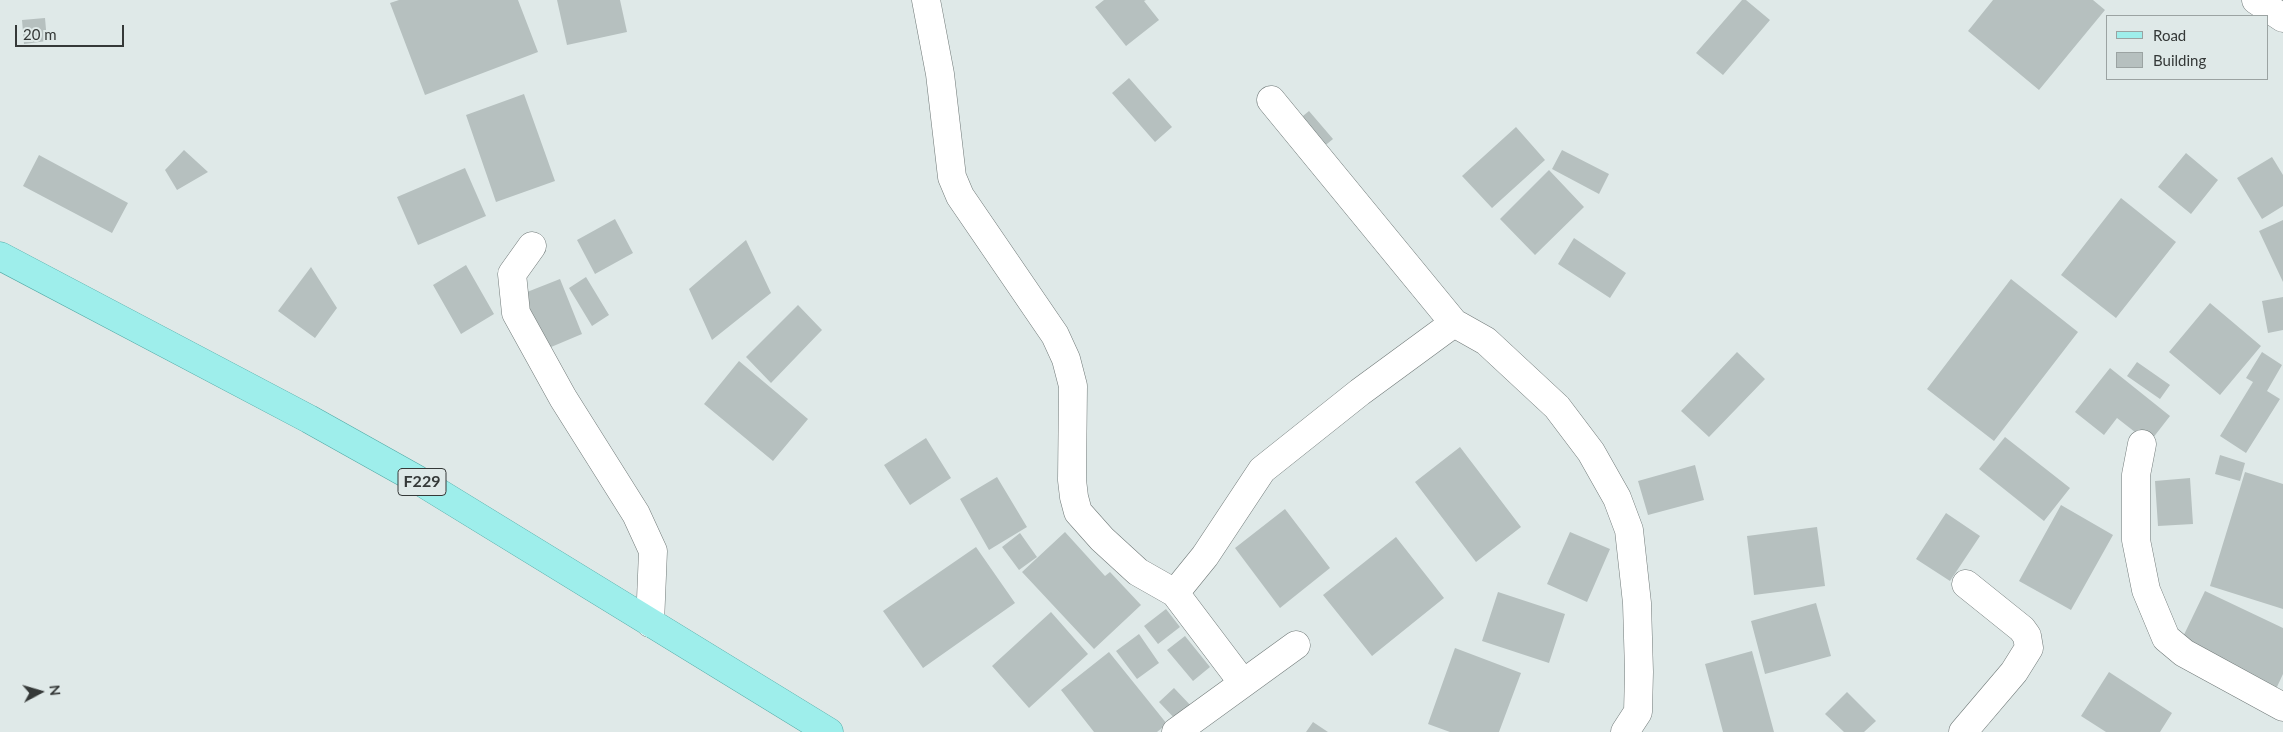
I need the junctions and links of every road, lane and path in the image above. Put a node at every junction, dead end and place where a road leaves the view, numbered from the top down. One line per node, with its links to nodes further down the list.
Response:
1 (926, 0): 10 (street)
2 (2256, 0): 3 (street)
3 (2283, 18)
4 (1271, 100): 7 (street)
5 (532, 246): 11 (street)
6 (0, 256): 11 (main road, F229)
7 (1454, 324): 10 (street); 17 (street)
8 (2142, 444): 14 (street)
9 (1966, 584): 18 (street)
10 (1175, 593): 13 (street)
11 (650, 623): 15 (main road, F229)
12 (1296, 645): 13 (street)
13 (1243, 683): 16 (street)
14 (2283, 707)
15 (829, 732)
16 (1176, 732)
17 (1624, 732)
18 (1965, 732)

